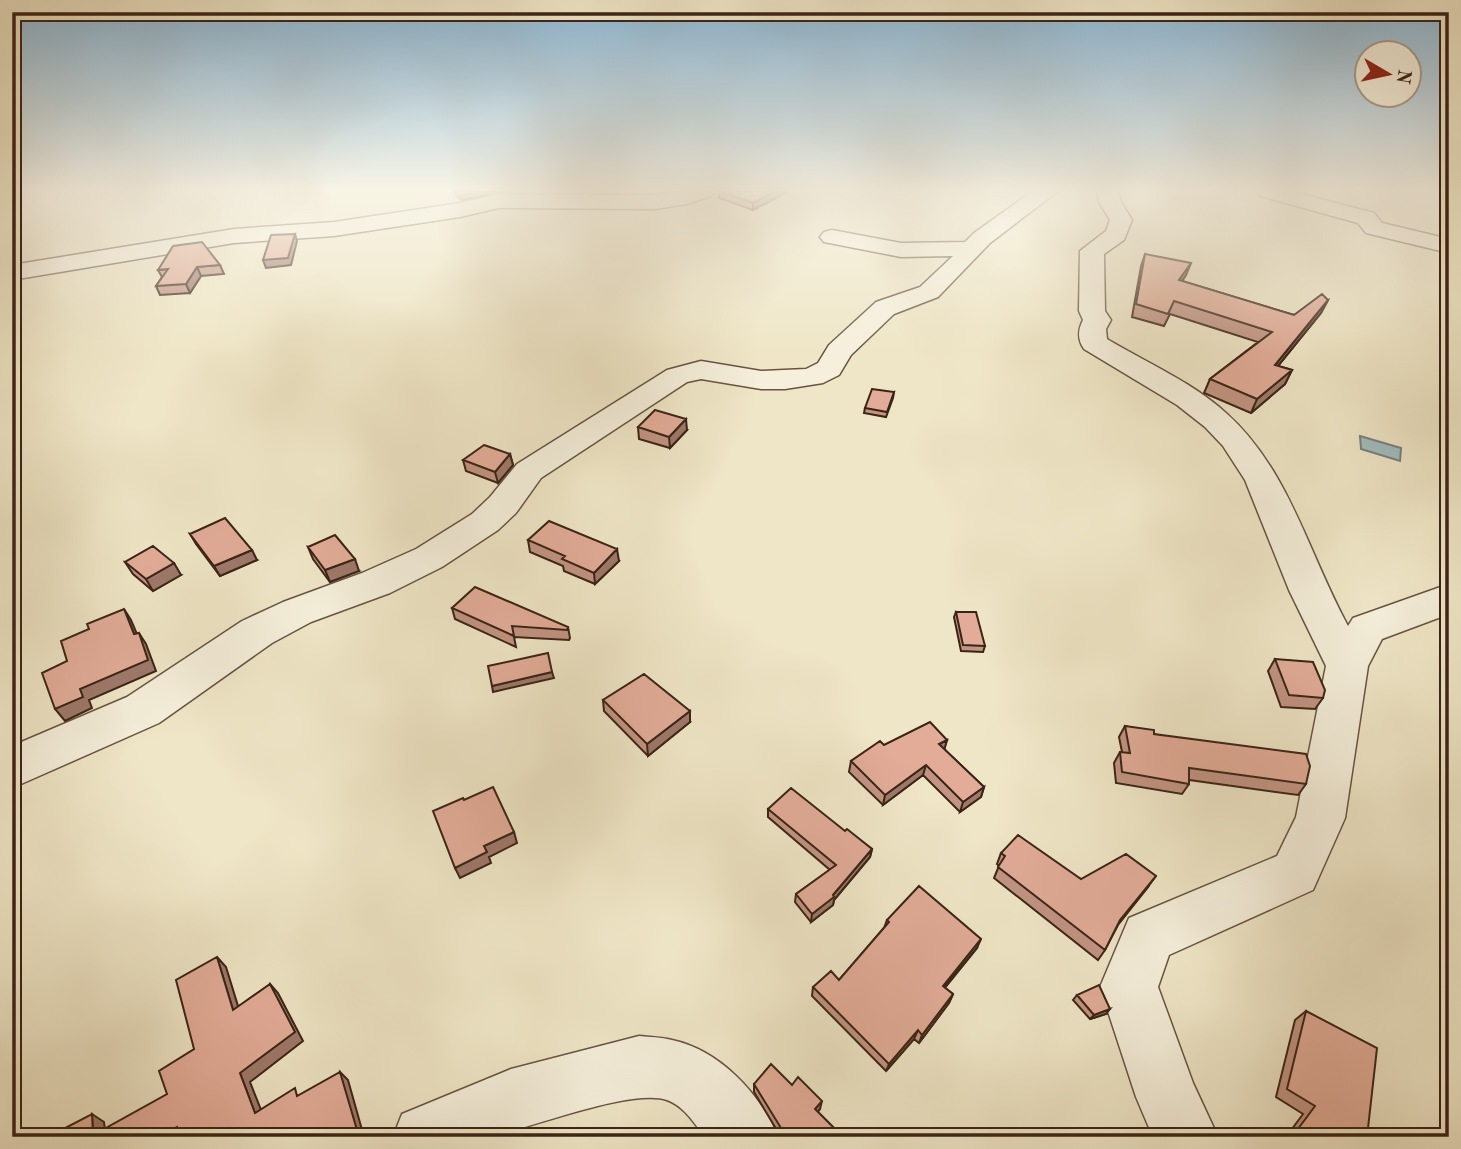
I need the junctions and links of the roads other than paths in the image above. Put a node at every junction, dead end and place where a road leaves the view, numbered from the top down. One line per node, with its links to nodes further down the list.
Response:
1 (182, 245): 6 (street)
2 (872, 245): 5 (street)
3 (974, 245): 5 (street)
4 (1105, 245): 8 (street)
5 (969, 250): 9 (street)
6 (12, 273)
7 (1449, 598): 8 (street)
8 (1347, 666): 12 (street)
9 (12, 768)
10 (425, 1137): 11 (street)
11 (746, 1137)
12 (1186, 1137)

